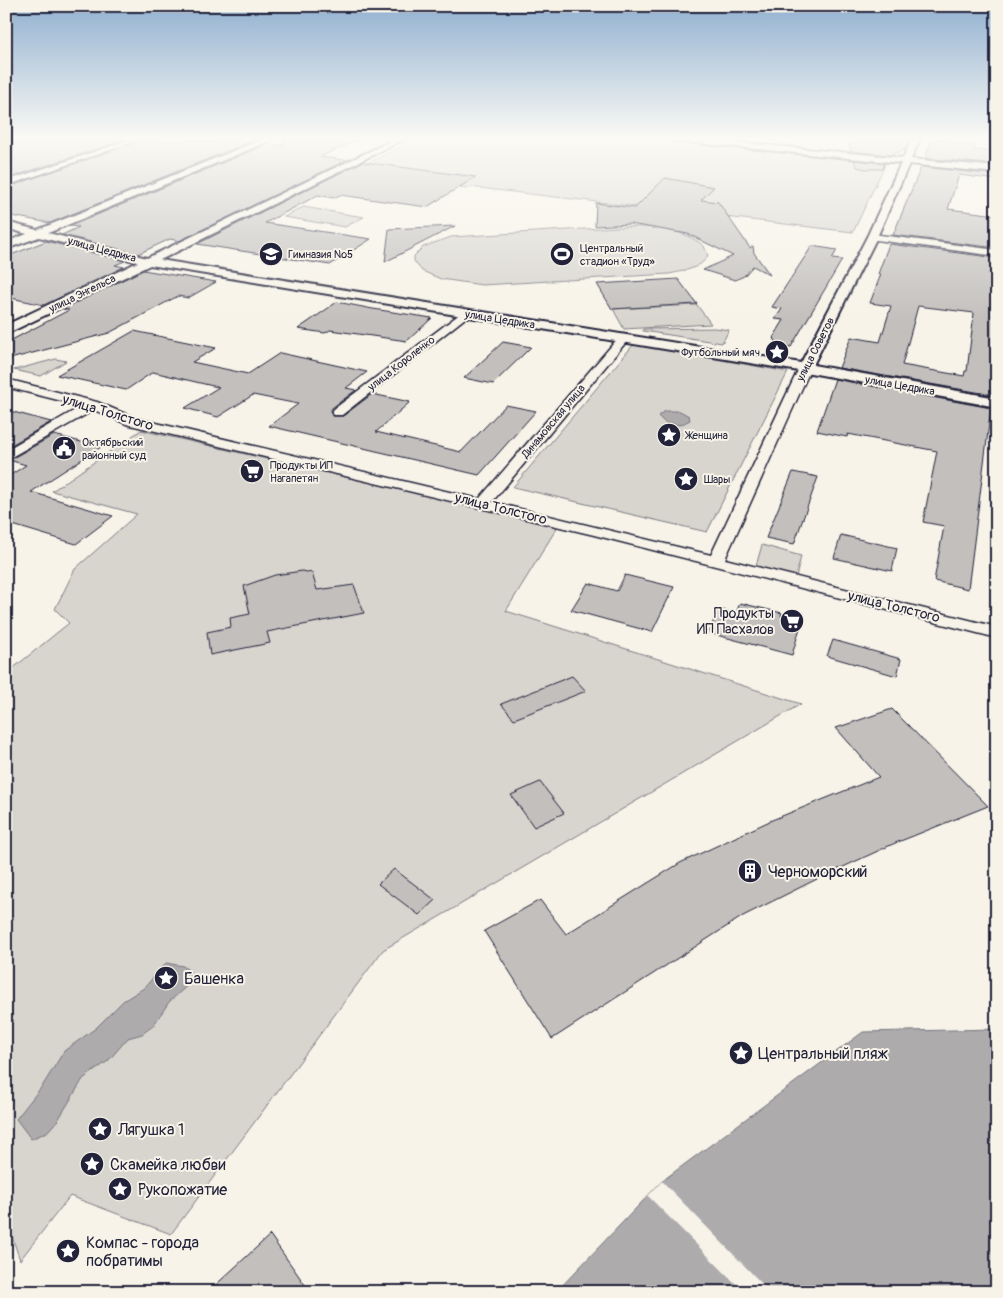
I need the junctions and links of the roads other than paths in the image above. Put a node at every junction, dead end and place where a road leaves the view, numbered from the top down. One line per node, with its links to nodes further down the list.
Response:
1 (121, 200): 5 (street)
2 (274, 200): 9 (street, улица Энгельса)
3 (888, 200): 6 (street, улица Советов)
4 (6, 225): 5 (street, улица Цедрика)
5 (39, 233): 7 (street); 9 (street, улица Цедрика)
6 (872, 237): 8 (street); 13 (street, улица Советов)
7 (6, 246)
8 (997, 254)
9 (146, 261): 10 (street, улица Цедрика); 11 (street, улица Энгельса)
10 (465, 313): 12 (street, улица Цедрика); 17 (street, улица Короленко)
11 (6, 330)
12 (624, 339): 13 (street, улица Цедрика); 19 (street, Динамовская улица)
13 (805, 368): 15 (street, улица Цедрика); 20 (street, улица Советов)
14 (6, 383): 16 (street, улица Толстого)
15 (997, 403)
16 (93, 405): 18 (street); 19 (street, улица Толстого)
17 (338, 412)
18 (6, 456)
19 (483, 504): 20 (street, улица Толстого)
20 (716, 561): 21 (street, улица Толстого)
21 (997, 633)

